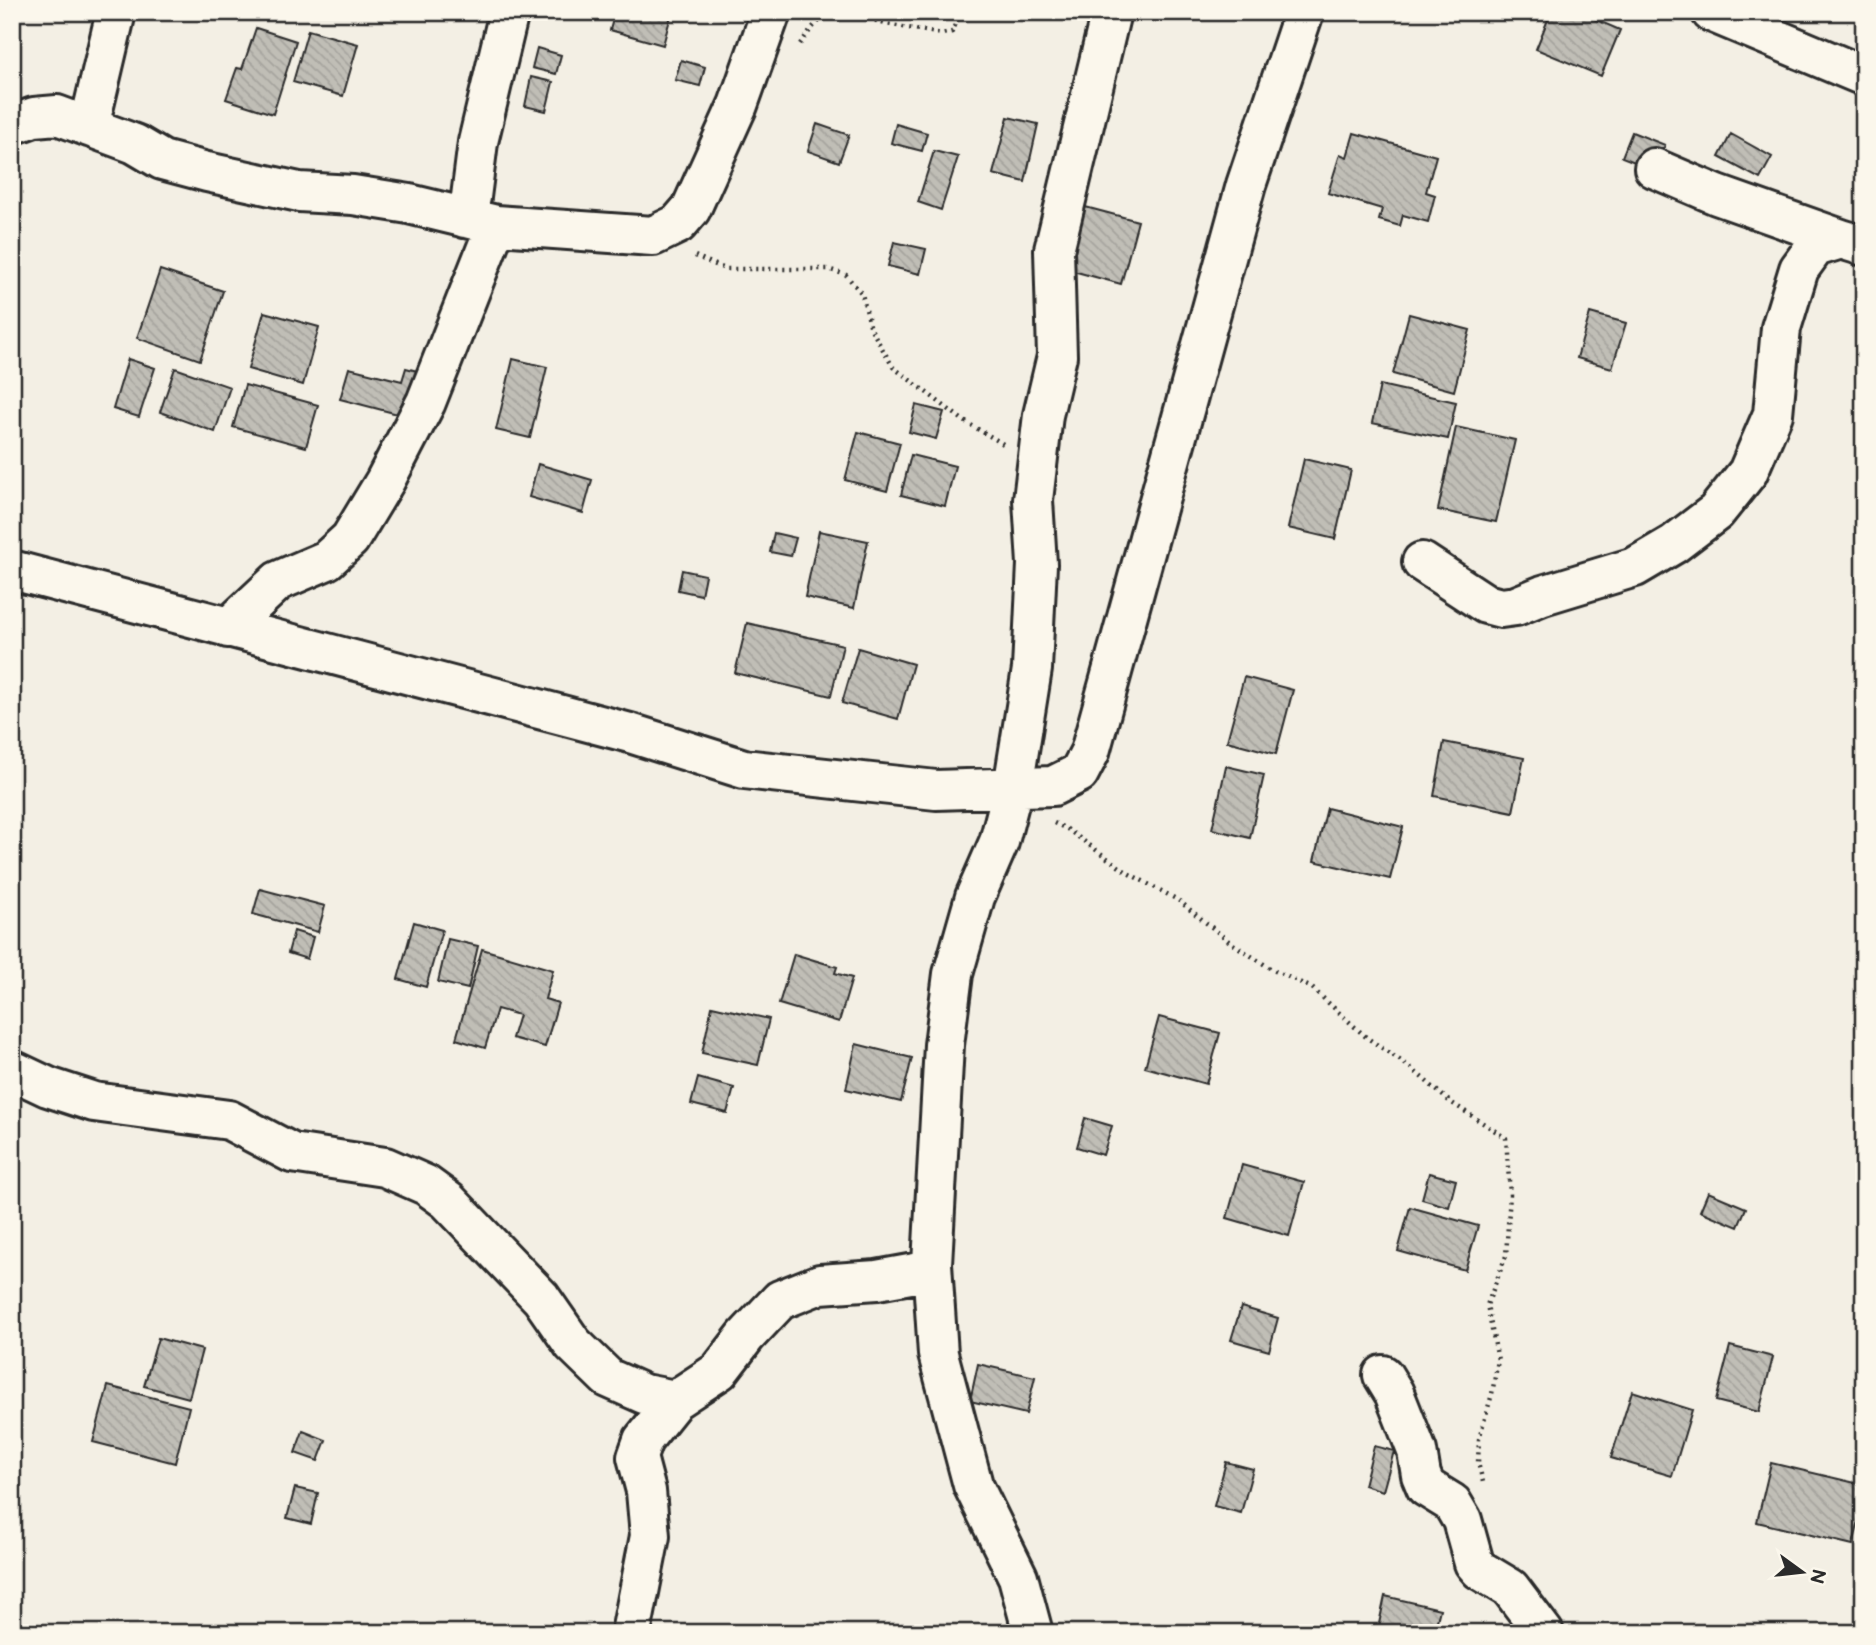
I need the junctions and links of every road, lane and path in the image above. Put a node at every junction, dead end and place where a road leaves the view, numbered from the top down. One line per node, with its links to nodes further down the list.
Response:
1 (116, 12): 11 (street)
2 (509, 12): 13 (street)
3 (771, 12): 14 (street)
4 (856, 12): 5 (path)
5 (960, 12)
6 (1111, 12): 16 (street)
7 (1304, 12): 20 (street)
8 (1711, 12): 9 (street)
9 (1864, 76)
10 (12, 125): 11 (street)
11 (89, 127): 13 (street)
12 (1654, 168): 15 (street)
13 (480, 221): 14 (street); 19 (street)
14 (653, 236): 16 (path)
15 (1852, 243): 17 (street)
16 (1037, 460): 20 (street)
17 (1422, 562)
18 (12, 570): 19 (street)
19 (228, 628): 20 (street)
20 (1011, 795): 22 (street); 25 (path)
21 (12, 1070): 24 (street)
22 (932, 1270): 24 (street); 27 (street)
23 (1383, 1375): 28 (street)
24 (675, 1400): 26 (street)
25 (1485, 1488)
26 (631, 1633)
27 (1033, 1633)
28 (1544, 1633)

